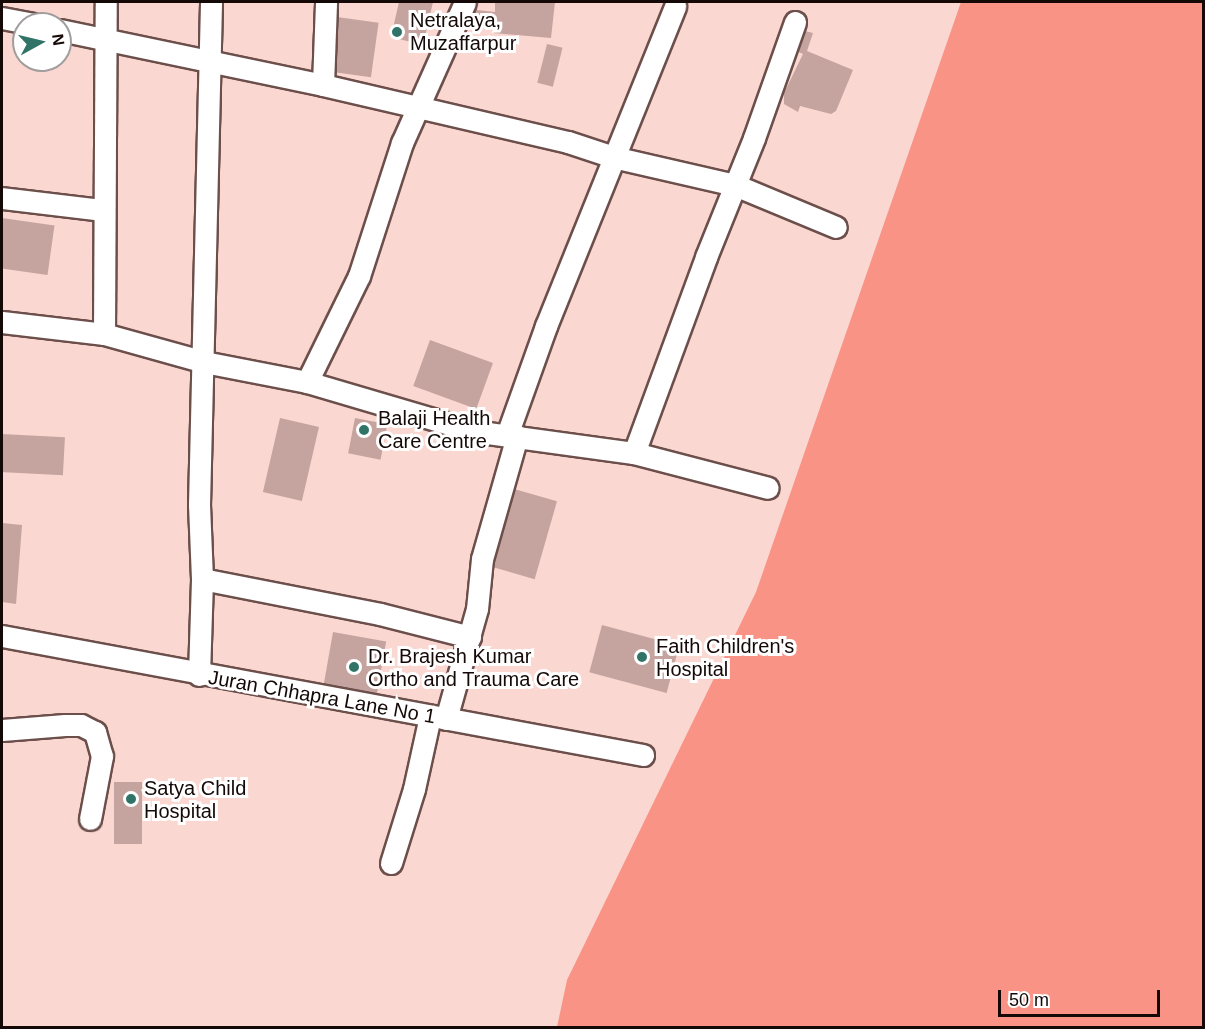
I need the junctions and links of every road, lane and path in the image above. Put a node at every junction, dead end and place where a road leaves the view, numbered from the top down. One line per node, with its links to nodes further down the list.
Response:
1 (106, 2): 8 (street)
2 (212, 2): 9 (street)
3 (326, 2): 10 (street)
4 (465, 2): 11 (street)
5 (675, 6): 12 (street)
6 (795, 22): 13 (street)
7 (72, 33): 8 (street)
8 (104, 41): 9 (street); 15 (street)
9 (212, 62): 10 (street); 19 (street)
10 (323, 85): 11 (street)
11 (419, 109): 12 (street); 20 (street)
12 (614, 157): 13 (street); 21 (street)
13 (735, 185): 16 (street); 22 (street)
14 (2, 198): 15 (street)
15 (103, 210): 18 (street)
16 (836, 227)
17 (2, 322): 18 (street)
18 (104, 334): 19 (street)
19 (204, 363): 20 (street); 24 (street)
20 (307, 382): 21 (street)
21 (512, 435): 22 (street); 26 (street)
22 (634, 453): 23 (street)
23 (768, 488)
24 (202, 579): 26 (street); 27 (street)
25 (2, 636): 27 (street, Juran Chhapra Lane No 1)
26 (470, 637): 28 (street)
27 (200, 675): 28 (street, Juran Chhapra Lane No 1)
28 (438, 717): 30 (street, Juran Chhapra Lane No 1); 32 (street)
29 (2, 730): 31 (street)
30 (643, 755)
31 (90, 819)
32 (391, 863)

